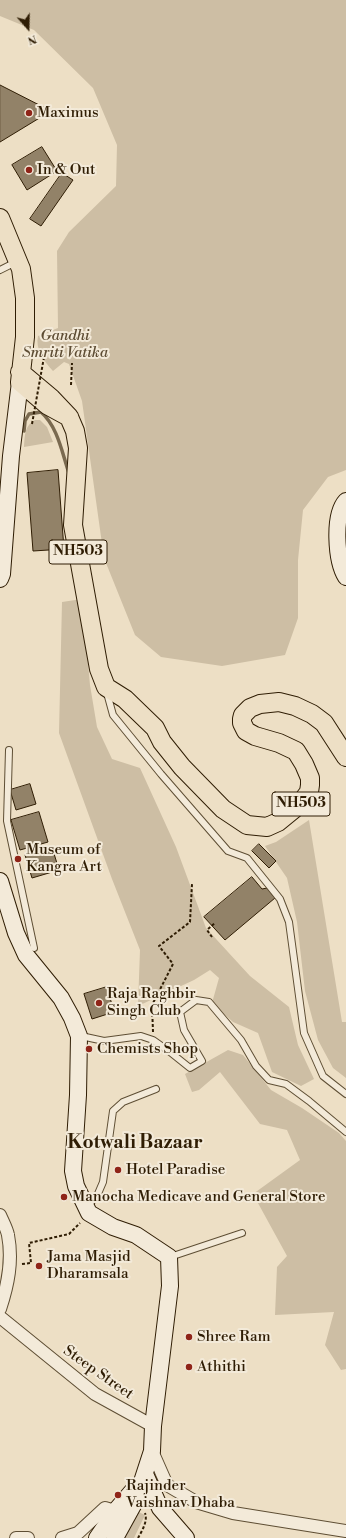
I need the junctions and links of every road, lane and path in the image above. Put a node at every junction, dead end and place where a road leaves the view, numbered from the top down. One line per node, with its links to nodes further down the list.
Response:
1 (0, 218): 2 (main road)
2 (18, 261): 3 (lane); 6 (main road)
3 (0, 270)
4 (44, 357): 8 (path, bridge)
5 (72, 363): 7 (path)
6 (20, 377): 11 (main road); 12 (main road, NH503)
7 (71, 385)
8 (32, 424)
9 (346, 501): 10 (main road)
10 (346, 577)
11 (0, 579)
12 (106, 687): 14 (main road, NH503); 23 (lane)
13 (9, 750): 19 (lane)
14 (346, 757)
15 (0, 881): 20 (main road)
16 (192, 884): 21 (path)
17 (215, 923): 18 (path)
18 (212, 937)
19 (34, 948)
20 (79, 1036): 21 (lane); 25 (main road)
21 (153, 1040): 24 (lane)
22 (156, 1089): 25 (lane)
23 (346, 1094)
24 (346, 1132)
25 (87, 1210): 28 (main road); 29 (path)
26 (0, 1215): 29 (street)
27 (242, 1233): 28 (lane)
28 (169, 1257): 32 (main road)
29 (10, 1266): 30 (street)
30 (0, 1309)
31 (0, 1317): 32 (street, Steep Street)
32 (153, 1426): 33 (main road)
33 (152, 1451): 34 (main road); 36 (street)
34 (145, 1474): 35 (main road); 41 (main road); 42 (main road)
35 (117, 1509): 39 (street); 40 (main road)
36 (346, 1531)
37 (16, 1538): 38 (street)
38 (28, 1538)
39 (62, 1538)
40 (97, 1538)
41 (115, 1538)
42 (186, 1538)

